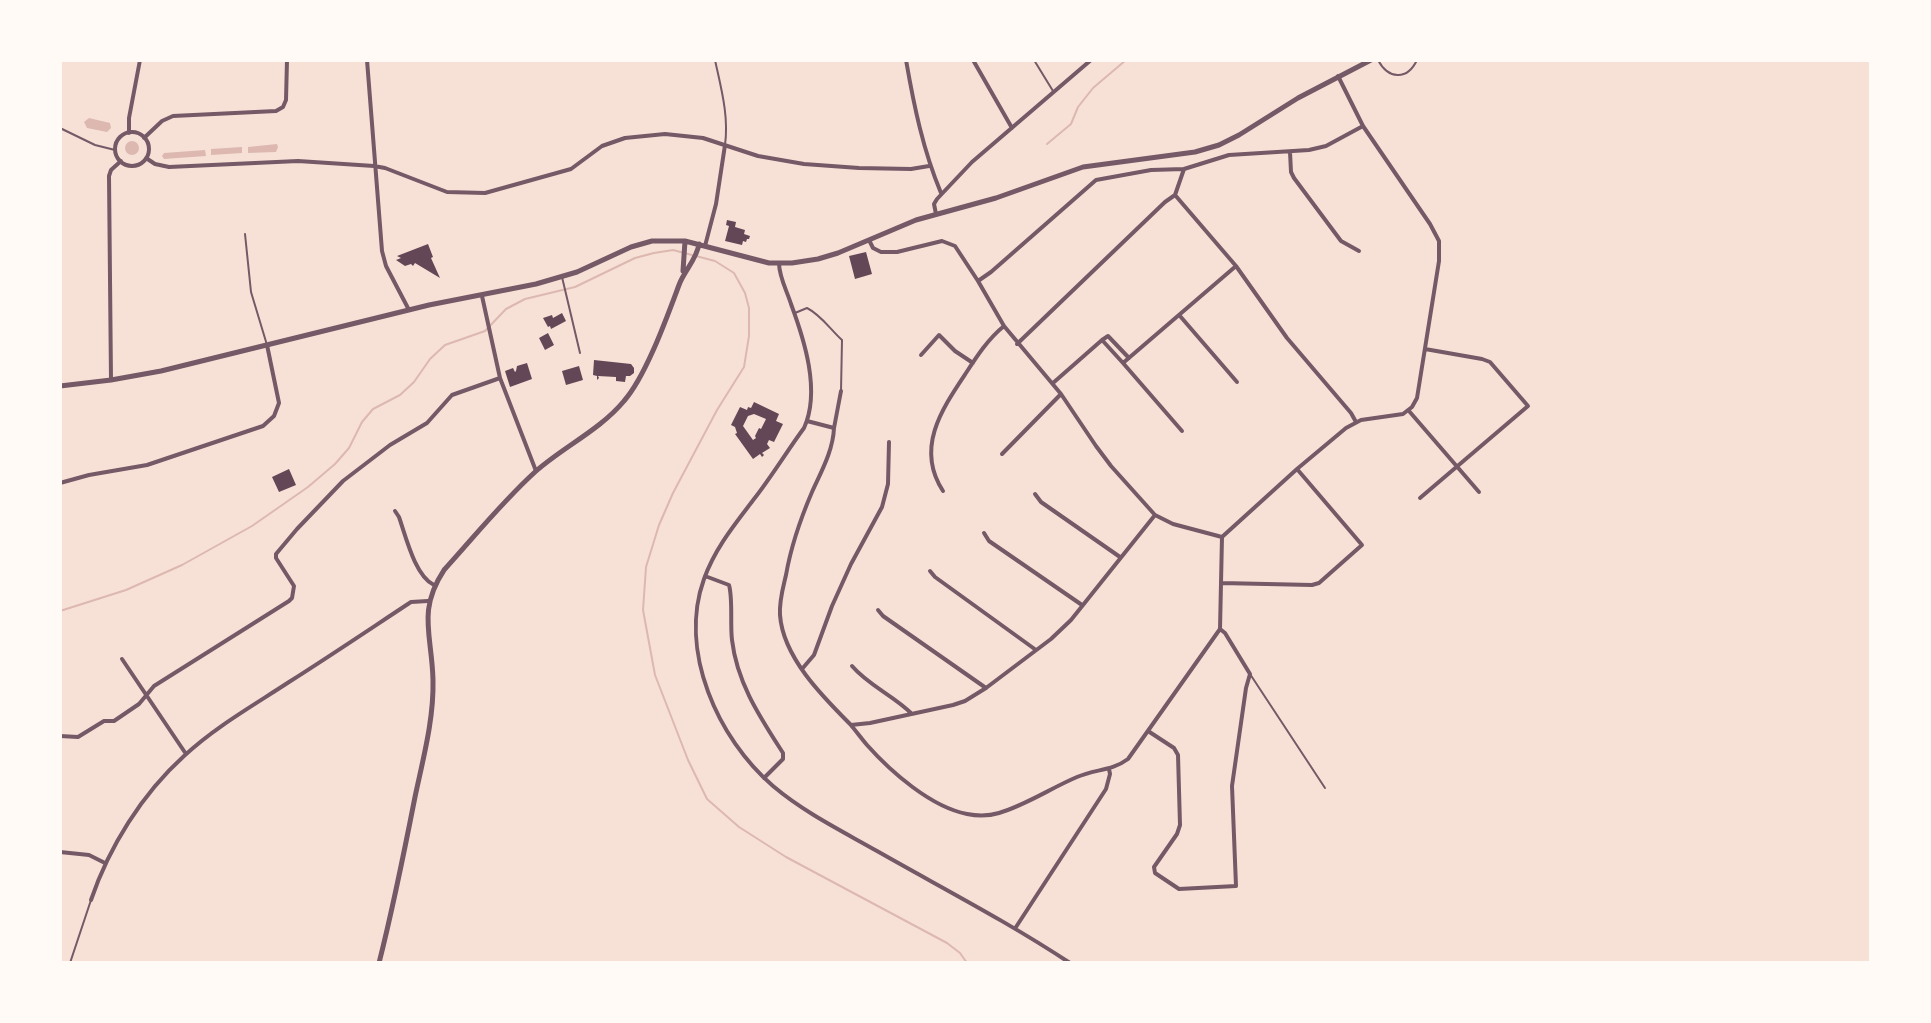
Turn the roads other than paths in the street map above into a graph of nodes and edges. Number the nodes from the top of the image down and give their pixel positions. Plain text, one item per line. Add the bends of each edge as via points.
1 (140, 60) edge
2 (287, 60) edge
3 (367, 60) edge
4 (715, 60) edge
5 (906, 60) edge
6 (973, 60) edge
7 (1034, 60) edge
8 (1091, 60) edge
9 (1371, 60) edge
10 (1378, 60) edge
11 (1417, 60) edge
12 (1338, 76) junction
13 (1054, 92) junction
14 (1363, 126) junction
15 (1012, 128) junction
16 (60, 129) edge
17 (129, 133) junction
18 (144, 138) junction
19 (725, 146) junction
20 (115, 150) junction
21 (1290, 152) junction
22 (146, 158) junction
23 (121, 161) junction
24 (375, 166) junction
25 (930, 166) junction
26 (1184, 169) junction
27 (941, 194) junction
28 (1175, 195) junction
29 (936, 214) junction
30 (244, 234) dead end
31 (869, 240) junction
32 (685, 241) junction
33 (702, 245) junction
34 (1359, 251) dead end
35 (779, 263) junction
36 (1236, 266) junction
37 (683, 273) junction
38 (562, 278) junction
39 (978, 281) junction
40 (482, 296) junction
41 (409, 310) junction
42 (795, 313) junction
43 (1179, 316) junction
44 (1004, 326) junction
45 (1102, 340) junction
46 (1017, 344) junction
47 (267, 345) junction
48 (1425, 349) junction
49 (580, 353) dead end
50 (921, 356) dead end
51 (1129, 358) junction
52 (973, 363) junction
53 (1123, 363) junction
54 (500, 378) junction
55 (111, 380) junction
56 (1237, 382) dead end
57 (1053, 383) junction
58 (60, 386) edge
59 (841, 391) joint
60 (1061, 394) junction
61 (1409, 411) junction
62 (807, 421) junction
63 (1356, 422) junction
64 (834, 428) junction
65 (1182, 431) dead end
66 (889, 442) dead end
67 (1002, 454) dead end
68 (1457, 466) junction
69 (1296, 469) junction
70 (536, 471) junction
71 (60, 483) edge
72 (943, 491) dead end
73 (1479, 492) dead end
74 (1035, 494) dead end
75 (1420, 498) dead end
76 (395, 511) dead end
77 (1155, 515) junction
78 (984, 533) dead end
79 (1222, 537) junction
80 (1120, 557) junction
81 (930, 571) dead end
82 (705, 576) junction
83 (1221, 583) junction
84 (434, 585) junction
85 (428, 601) junction
86 (1082, 605) junction
87 (878, 610) dead end
88 (1220, 629) junction
89 (1036, 650) junction
90 (122, 659) dead end
91 (852, 666) dead end
92 (802, 669) junction
93 (1250, 674) junction
94 (986, 688) junction
95 (146, 696) junction
96 (912, 714) junction
97 (850, 725) junction
98 (1148, 731) junction
99 (60, 736) edge
100 (186, 754) junction
101 (1109, 769) junction
102 (764, 778) junction
103 (1325, 788) dead end
104 (60, 852) edge
105 (105, 863) junction
106 (91, 900) joint
107 (1016, 927) junction
108 (380, 960) edge
109 (70, 963) edge
110 (1070, 963) edge

1 - 17 street
2 - 18 street via 286,100 276,111 173,116
3 - 24 street
4 - 19 lane via 725,109
5 - 25 street
6 - 15 street
7 - 13 lane
8 - 13 street
9 - 12 street
10 - 11 lane via 1387,72 1396,75 1410,70
12 - 14 street
12 - 29 street via 1239,135 1207,149 1083,167 996,198
13 - 15 street
14 - 21 street via 1326,146
14 - 48 street via 1439,242
15 - 27 street
16 - 20 lane via 96,146
17 - 18 street
17 - 20 street via 118,140
18 - 22 street via 148,146
19 - 24 street via 684,135 625,138 602,146 571,169 485,193 447,192
19 - 25 street via 758,156 822,166
19 - 33 street via 716,204
20 - 23 street
21 - 26 street via 1229,155
21 - 34 street via 1294,178 1341,241
22 - 23 street via 135,165
22 - 24 street via 169,167 257,161
23 - 55 street via 109,176
24 - 41 street via 383,259
25 - 27 street
26 - 28 street
26 - 39 street via 1151,170 1096,180
27 - 29 street via 934,204
28 - 36 street
28 - 46 street
29 - 31 street
30 - 47 lane via 251,292
31 - 35 street via 818,259
31 - 39 street via 873,248 886,253 946,241 960,251
32 - 33 street
32 - 37 street
32 - 38 street via 643,243
33 - 35 street via 751,260
33 - 37 street
35 - 42 street
36 - 43 street
36 - 63 street via 1287,338
37 - 70 street via 647,361 625,401
38 - 40 street
38 - 49 lane
39 - 44 street
40 - 41 street
40 - 54 street
41 - 47 street
42 - 59 lane via 807,308 817,312 842,340
42 - 62 street via 810,376
43 - 51 street
43 - 56 street
44 - 46 street
44 - 52 street
45 - 51 street via 1108,336
45 - 53 street
45 - 57 street
46 - 57 street
47 - 55 street
47 - 71 street via 279,403 263,426 147,465
48 - 61 street via 1416,398
48 - 68 street via 1490,362 1528,406
50 - 52 street via 939,335
51 - 53 street
52 - 72 street via 934,430 932,464
53 - 65 street
54 - 70 street
54 - 95 street via 452,394 427,423 343,481 278,551 276,558 294,586 292,598 170,675
55 - 58 street
57 - 60 street
59 - 64 street
60 - 67 street
60 - 77 street via 1096,446
61 - 63 street
61 - 68 street
62 - 64 street
62 - 82 street via 727,534
63 - 69 street
64 - 92 street via 825,463 796,529 780,596 782,630
66 - 92 street via 888,484 882,507 851,564 814,656
68 - 73 street
68 - 75 street
69 - 79 street
69 - 83 street via 1362,545 1312,585
70 - 84 street
74 - 80 street
76 - 84 street via 420,572
77 - 79 street
77 - 80 street
78 - 86 street
79 - 83 street
80 - 86 street
81 - 89 street
82 - 102 street via 697,614 703,677 723,726
82 - 102 street via 729,585 738,671 756,712 783,753 783,759
83 - 88 street
84 - 85 street
85 - 100 street via 411,602 228,722
85 - 108 street via 433,700
86 - 89 street via 1071,620
87 - 94 street
88 - 93 street
88 - 98 street
89 - 94 street
90 - 95 street
91 - 96 street via 862,678
92 - 97 street
93 - 98 street via 1232,786 1236,886 1179,889 1155,873 1154,867 1179,825 1178,755
93 - 103 lane
94 - 96 street via 965,701
95 - 99 street via 114,721 104,721 80,737
95 - 100 street
96 - 97 street
97 - 101 street via 881,760 924,795 966,814 1000,813 1092,771
98 - 101 street via 1128,759
100 - 105 street via 143,802
101 - 107 street via 1106,789
102 - 107 street via 843,832
104 - 105 street via 88,855
105 - 106 street
106 - 109 lane
107 - 110 street

